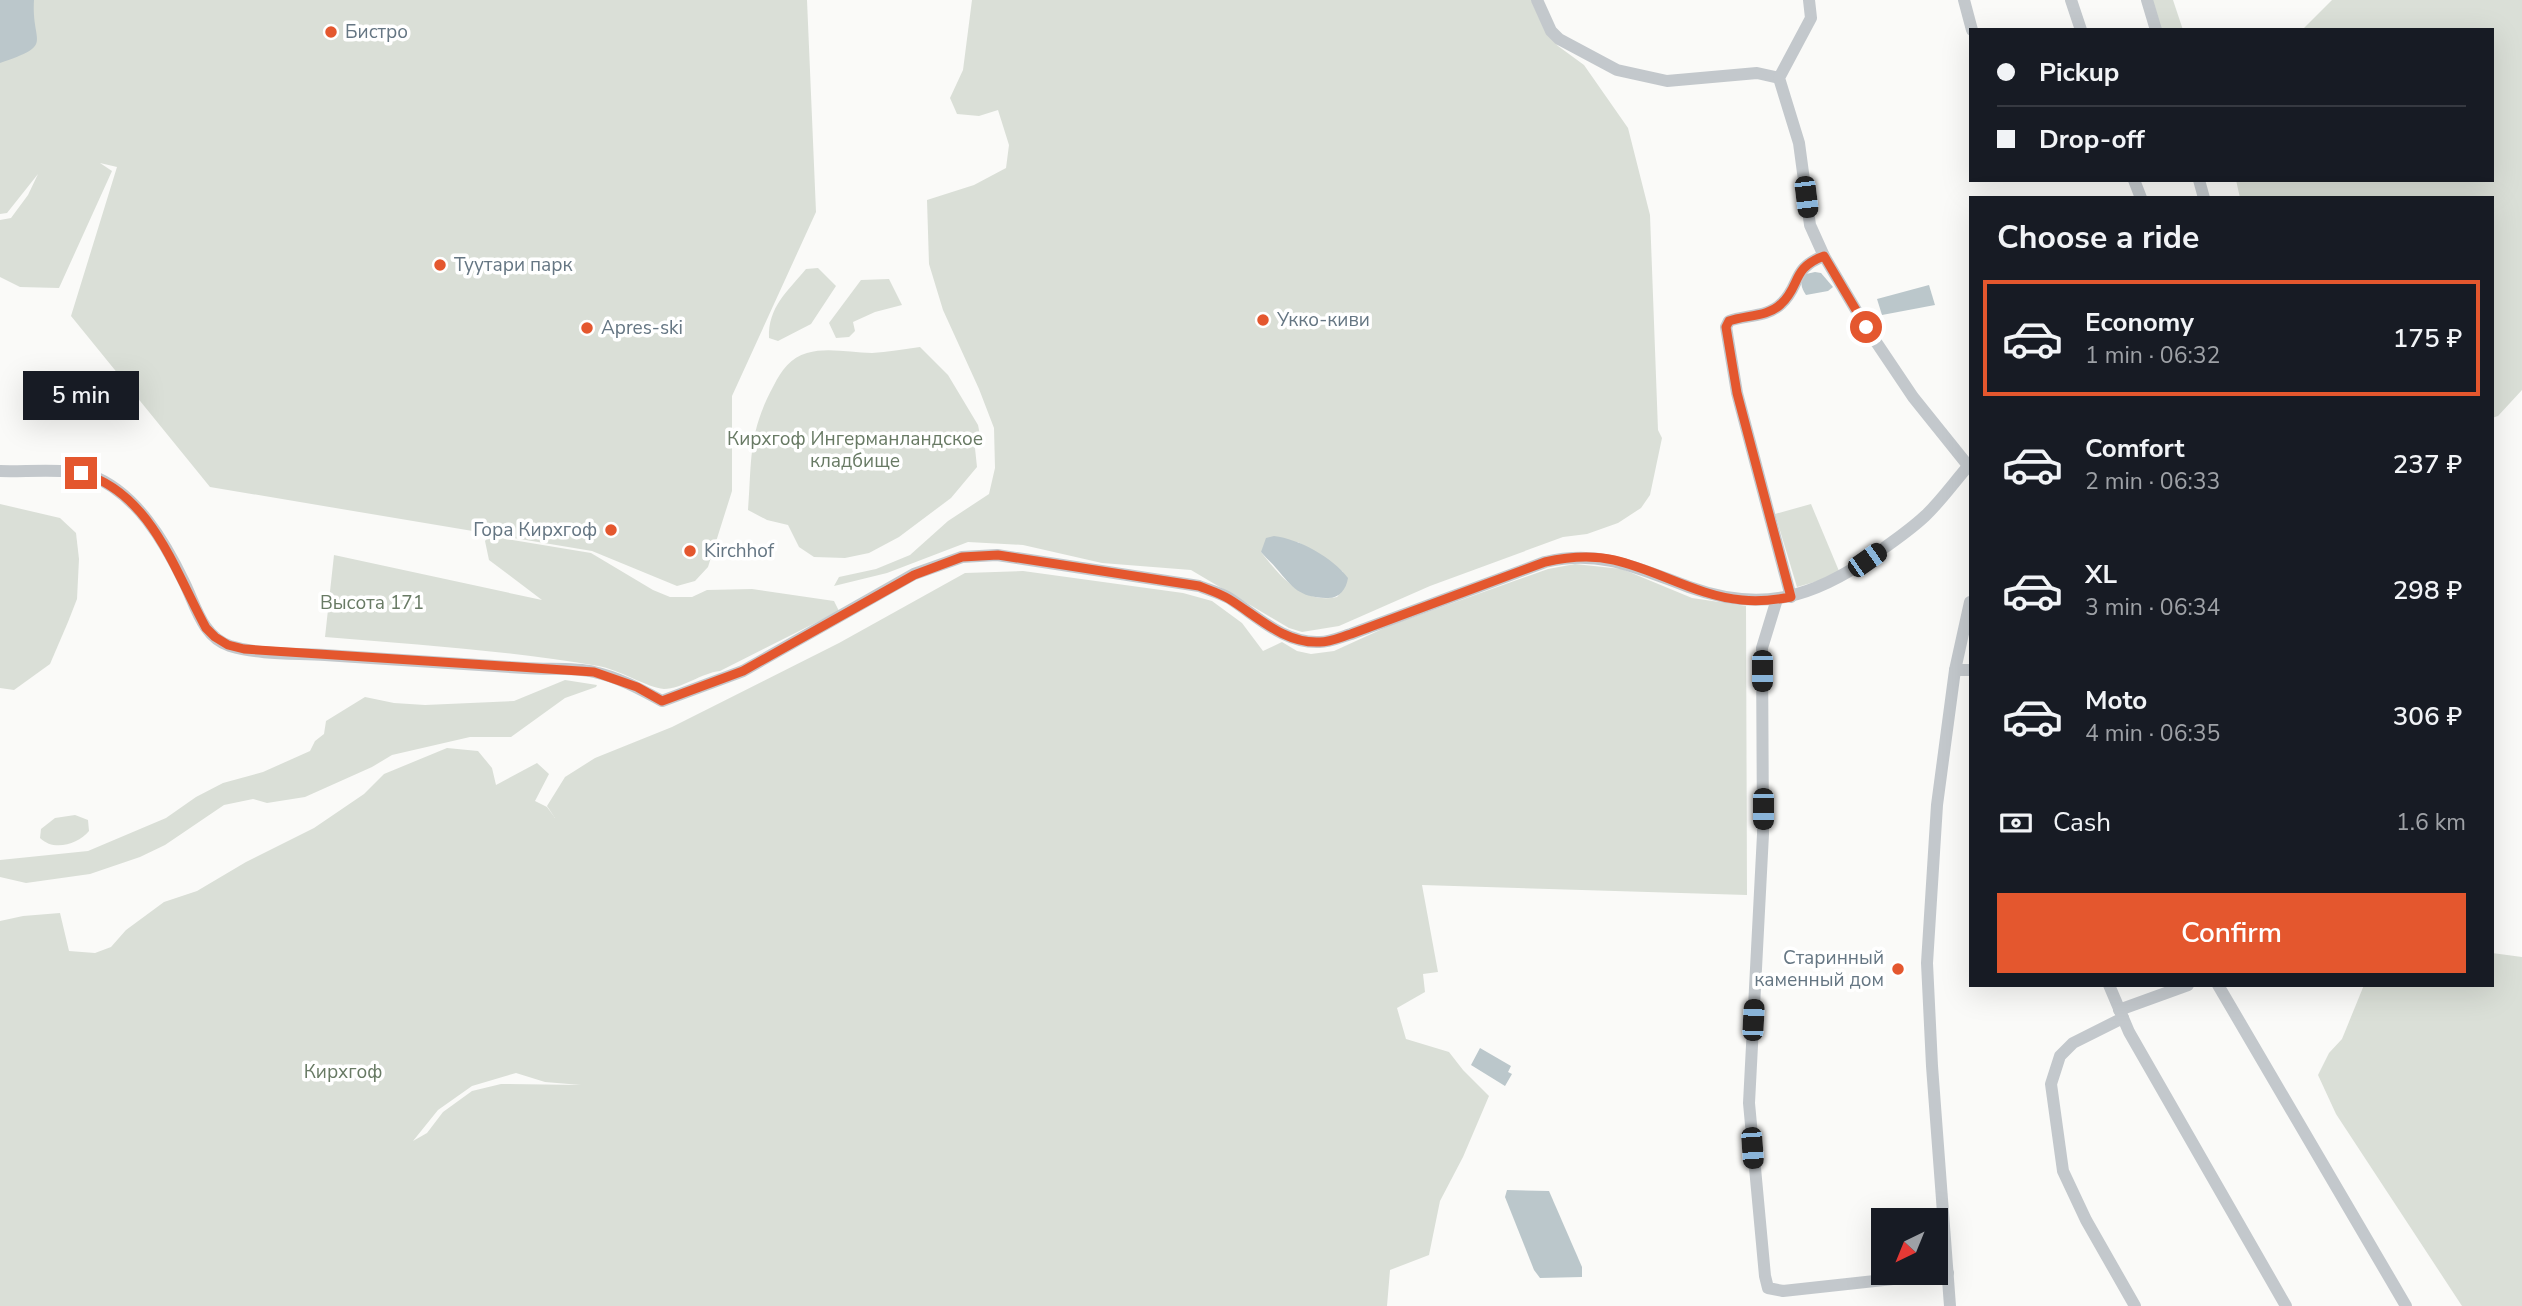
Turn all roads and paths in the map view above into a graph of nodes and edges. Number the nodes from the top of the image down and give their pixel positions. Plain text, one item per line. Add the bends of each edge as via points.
1 (1537, 0) edge
2 (1809, 0) edge
3 (1964, 0) edge
4 (2071, 0) edge
5 (2147, 0) edge
6 (1971, 28) edge
7 (2080, 28) edge
8 (2155, 28) edge
9 (1779, 78) junction
10 (1824, 256) junction
11 (1969, 465) edge
12 (1969, 467) edge
13 (0, 471) edge
14 (1791, 597) junction
15 (1777, 599) junction
16 (1969, 607) edge
17 (1955, 670) junction
18 (1969, 670) edge
19 (2110, 987) edge
20 (2183, 987) edge
21 (2219, 987) edge
22 (2121, 1014) junction
23 (1944, 1208) edge
24 (1948, 1273) edge
25 (1871, 1281) edge
26 (1950, 1306) edge
27 (2135, 1306) edge
28 (2286, 1306) edge
29 (2406, 1306) edge

1 - 9 street via 1559,39 1617,70 1667,81 1758,72
2 - 9 street via 1811,18
3 - 6 street
4 - 7 street
5 - 8 street
9 - 10 street via 1799,143 1810,225
10 - 11 street via 1913,397
10 - 14 street via 1801,270 1781,305 1729,321 1726,327 1737,393
12 - 14 street via 1924,517 1888,546 1846,575
13 - 15 street via 81,473 117,491 152,527 206,628 228,645 286,653 578,670 616,679 662,701 743,671 914,575 979,555 1199,586 1226,597 1277,631 1310,642 1351,634 1559,558 1613,560 1717,596
14 - 15 street
15 - 25 street via 1762,648 1763,834 1749,1103 1765,1276 1768,1288 1783,1291
16 - 17 street
17 - 18 street
17 - 23 street via 1937,805 1927,963
19 - 22 street
20 - 22 street
21 - 29 street
22 - 27 street via 2060,1056 2051,1084 2063,1171
22 - 28 street
24 - 26 street

